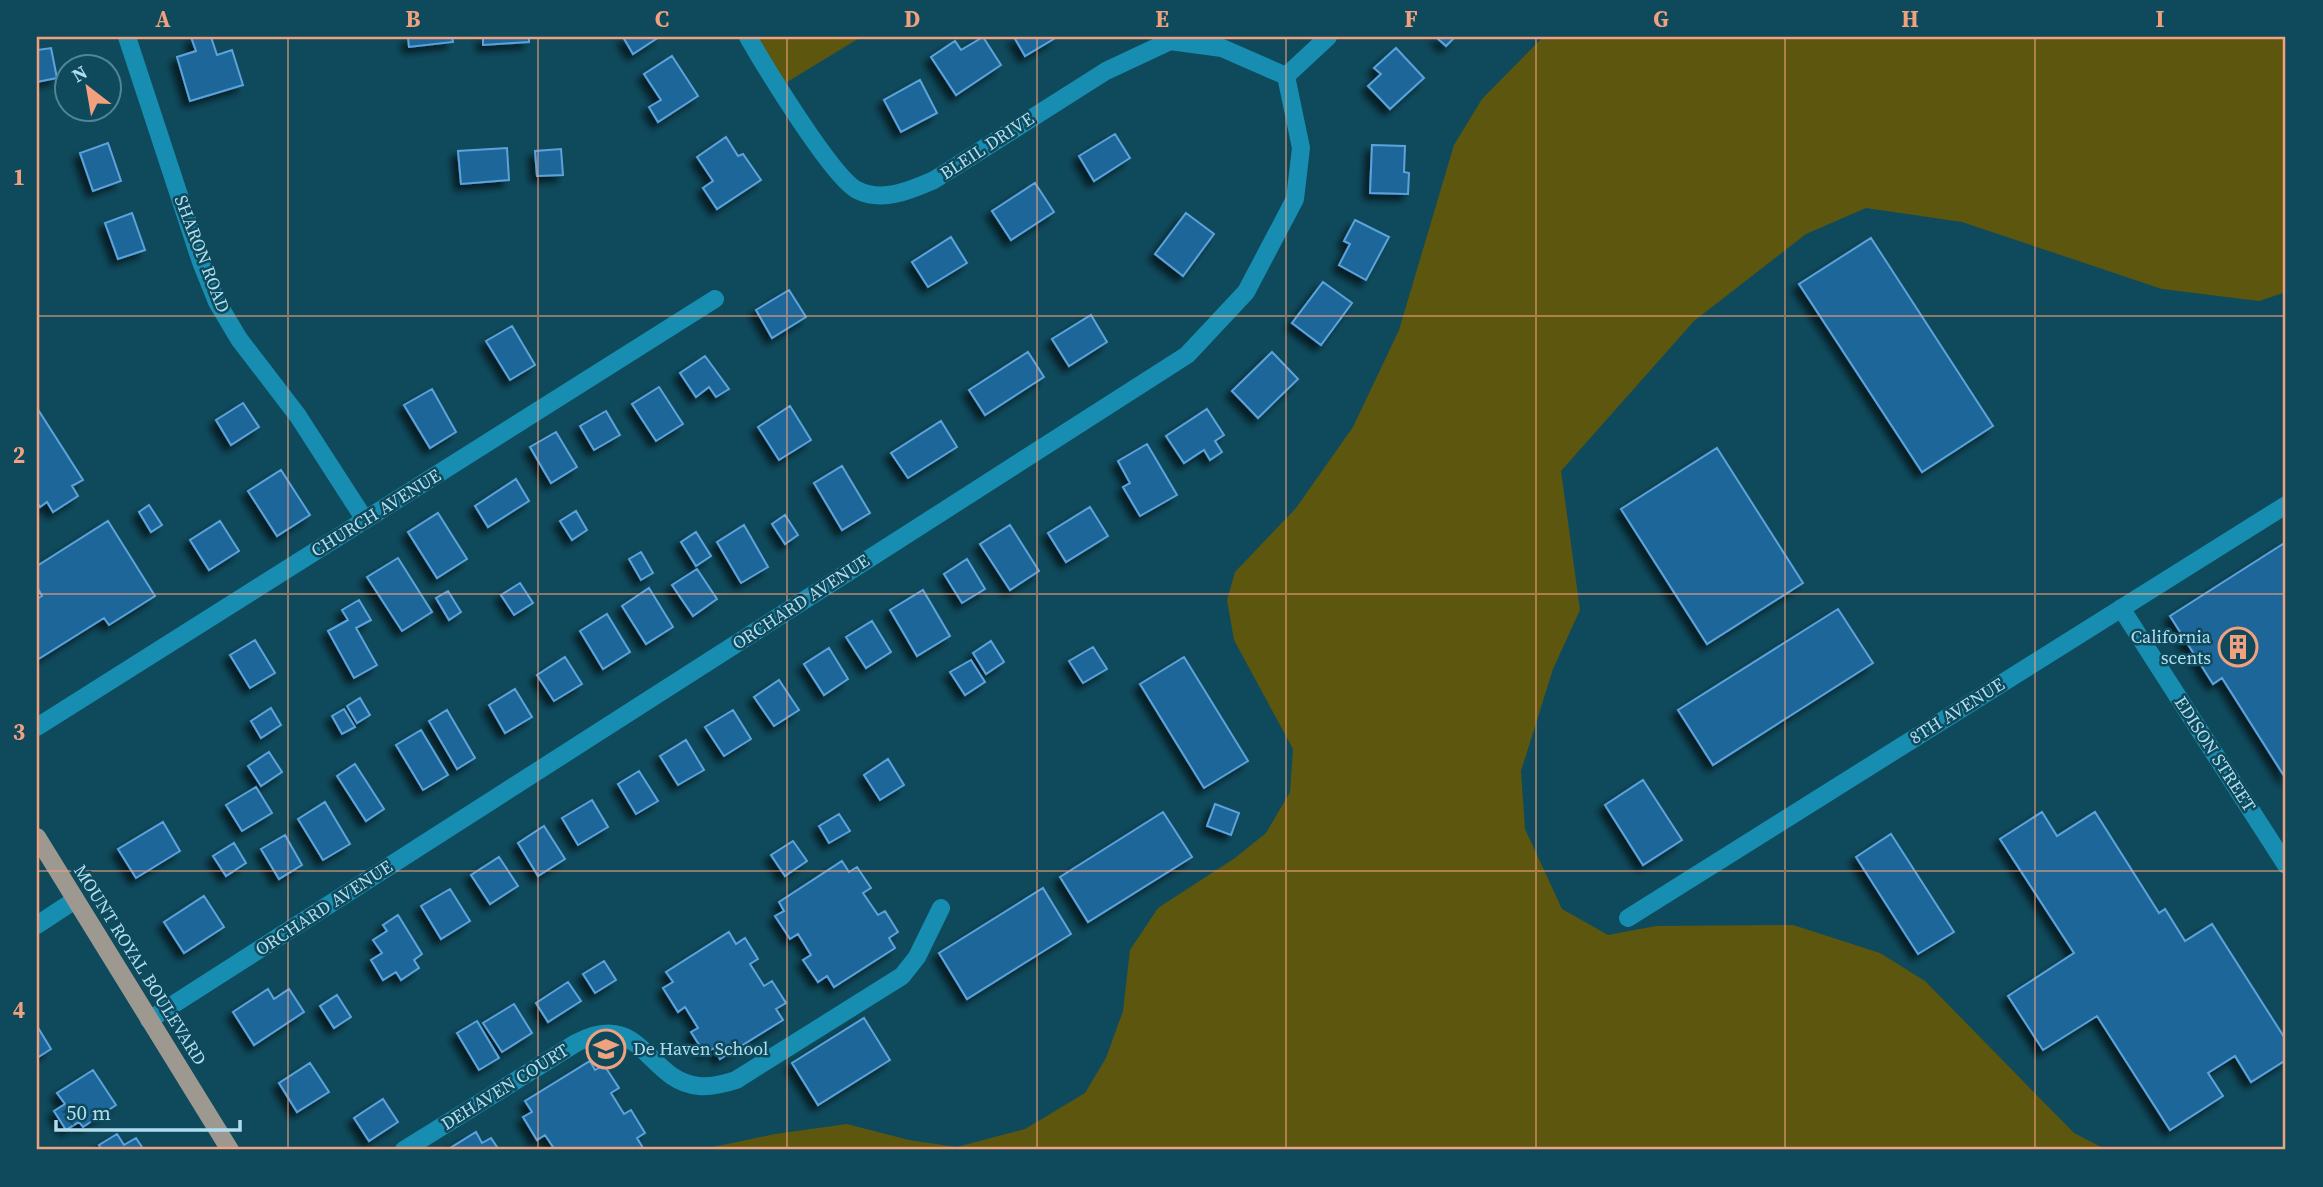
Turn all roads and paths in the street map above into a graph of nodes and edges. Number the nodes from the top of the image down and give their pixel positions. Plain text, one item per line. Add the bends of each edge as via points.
1 (127, 37) edge
2 (748, 37) edge
3 (1328, 37) edge
4 (1286, 76) junction
5 (715, 299) dead end
6 (2286, 505) edge
7 (365, 520) junction
8 (2121, 608) junction
9 (37, 727) edge
10 (37, 837) edge
11 (2286, 865) edge
12 (75, 900) junction
13 (942, 908) dead end
14 (1628, 918) dead end
15 (37, 925) edge
16 (149, 1020) junction
17 (230, 1150) edge
18 (404, 1150) edge

1 - 7 street, SHARON ROAD via 217,302
2 - 4 street, BLEIL DRIVE via 836,170 856,190 881,196 934,180 1106,71 1170,41 1222,48
3 - 4 street
4 - 16 street, ORCHARD AVENUE via 1301,148 1295,198 1246,292 1187,355
5 - 7 street, CHURCH AVENUE
6 - 8 street, 8TH AVENUE
7 - 9 street, CHURCH AVENUE
8 - 11 street, EDISON STREET
8 - 14 street, 8TH AVENUE
10 - 12 main road, MOUNT ROYAL BOULEVARD
12 - 15 street
12 - 16 main road, MOUNT ROYAL BOULEVARD
13 - 18 street, DEHAVEN COURT via 902,976 736,1080 697,1086 671,1074 629,1039 603,1033 576,1043
16 - 17 main road, MOUNT ROYAL BOULEVARD

